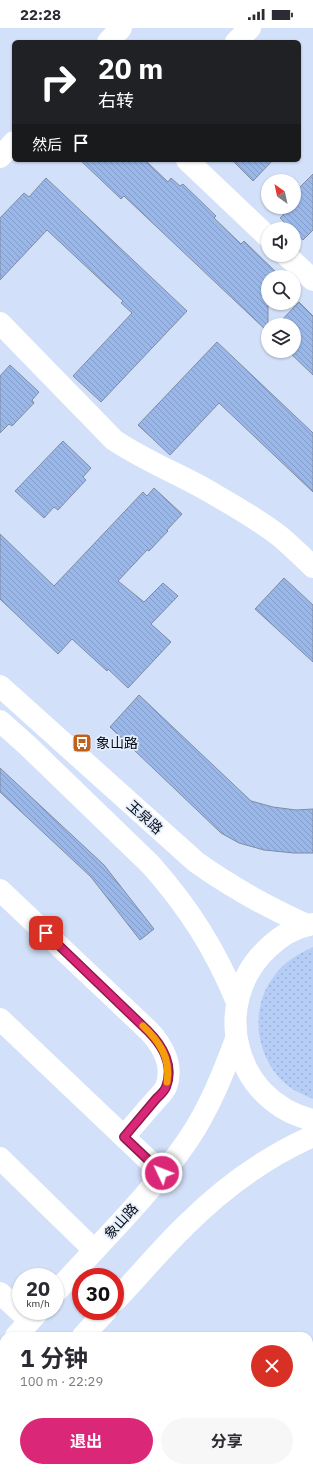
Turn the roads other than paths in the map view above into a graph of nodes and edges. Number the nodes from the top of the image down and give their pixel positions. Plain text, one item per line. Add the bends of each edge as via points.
1 (121, 28) edge
2 (250, 28) edge
3 (110, 40) edge
4 (238, 40) edge
5 (12, 144) edge
6 (0, 157) edge
7 (189, 162) edge
8 (261, 230) edge
9 (294, 262) edge
10 (313, 280) edge
11 (0, 323) edge
12 (313, 567) edge
13 (0, 686) edge
14 (0, 721) edge
15 (0, 890) edge
16 (310, 924) edge
17 (237, 1002) junction
18 (0, 1019) edge
19 (236, 1039) junction
20 (313, 1120) edge
21 (313, 1136) edge
22 (124, 1137) junction
23 (0, 1158) edge
24 (162, 1173) junction
25 (94, 1250) junction
26 (64, 1283) edge
27 (124, 1291) edge
28 (0, 1293) edge
29 (98, 1320) edge
30 (28, 1323) edge
31 (87, 1332) edge

1 - 3 main road
2 - 4 main road
5 - 6 main road
7 - 8 main road
9 - 10 main road
11 - 12 main road via 114,440 243,512 281,537
13 - 16 main road, 玉泉路 via 196,862 277,912
14 - 17 main road via 140,854 168,884 212,949
15 - 22 main road via 158,1040 164,1051 168,1063 166,1088
16 - 17 main road via 290,932 260,955 241,986
17 - 19 main road
18 - 22 main road
19 - 20 main road via 247,1071 270,1099 286,1110
19 - 24 main road, 象山路 via 204,1114
21 - 27 main road via 270,1159 211,1202
22 - 24 main road
23 - 25 main road
24 - 25 main road, 象山路
25 - 26 main road, 象山路
28 - 30 main road
29 - 31 main road

